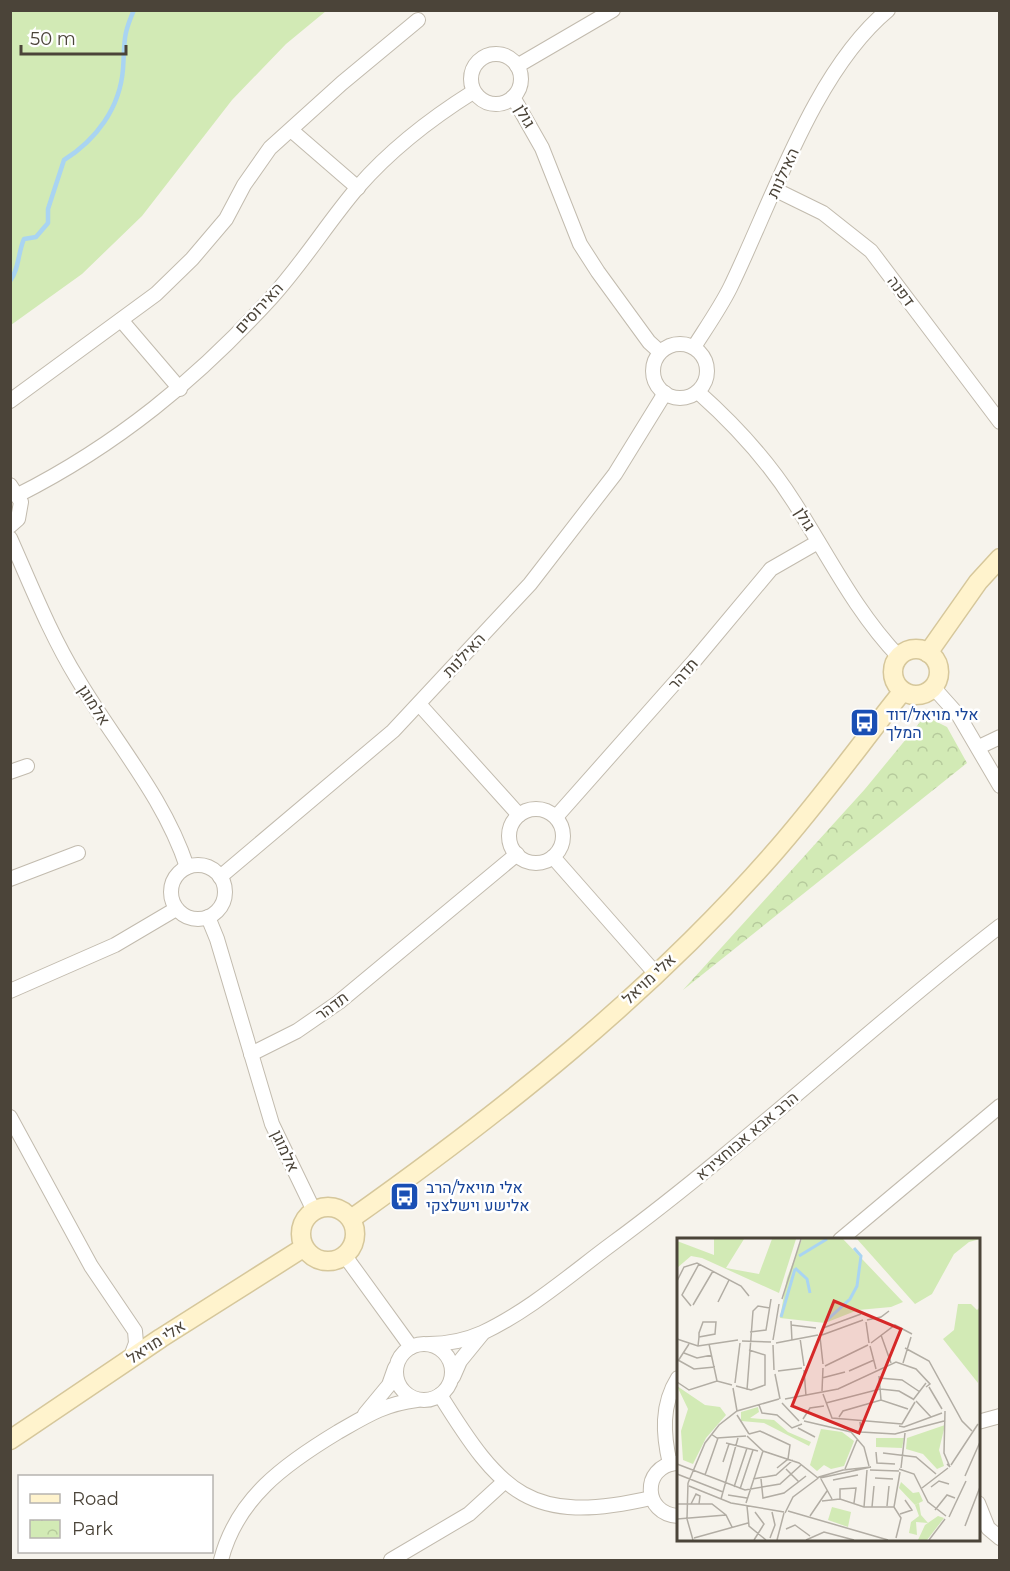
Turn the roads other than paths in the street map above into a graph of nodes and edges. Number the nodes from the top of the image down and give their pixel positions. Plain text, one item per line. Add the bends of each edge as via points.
1 (613, 10) edge
2 (888, 10) edge
3 (418, 20) dead end
4 (517, 66) junction
5 (473, 92) junction
6 (513, 97) junction
7 (291, 130) junction
8 (358, 188) junction
9 (776, 190) junction
10 (120, 320) junction
11 (694, 347) junction
12 (660, 352) junction
13 (180, 389) junction
14 (698, 392) junction
15 (665, 393) junction
16 (10, 401) edge
17 (999, 422) edge
18 (14, 490) edge
19 (10, 526) edge
20 (10, 538) edge
21 (818, 542) junction
22 (999, 558) edge
23 (928, 653) junction
24 (899, 657) junction
25 (933, 687) junction
26 (902, 692) junction
27 (418, 704) junction
28 (999, 736) edge
29 (979, 747) junction
30 (27, 766) dead end
31 (10, 772) edge
32 (999, 786) edge
33 (519, 815) junction
34 (556, 817) junction
35 (78, 853) dead end
36 (517, 854) junction
37 (553, 858) junction
38 (187, 867) junction
39 (220, 877) junction
40 (10, 879) edge
41 (176, 909) junction
42 (208, 918) junction
43 (999, 926) edge
44 (656, 974) junction
45 (10, 991) edge
46 (250, 1054) junction
47 (999, 1106) edge
48 (10, 1117) edge
49 (314, 1211) junction
50 (351, 1219) junction
51 (841, 1238) edge
52 (303, 1248) junction
53 (345, 1256) junction
54 (135, 1331) junction
55 (483, 1332) junction
56 (161, 1338) junction
57 (429, 1344) junction
58 (411, 1347) junction
59 (130, 1359) junction
60 (396, 1366) junction
61 (677, 1380) edge
62 (451, 1381) junction
63 (440, 1395) junction
64 (417, 1400) junction
65 (999, 1416) edge
66 (359, 1420) junction
67 (980, 1421) edge
68 (10, 1440) edge
69 (674, 1464) edge
70 (504, 1482) junction
71 (651, 1498) junction
72 (980, 1508) edge
73 (677, 1516) edge
74 (999, 1538) edge
75 (221, 1560) edge
76 (391, 1560) edge

1 - 4 street
2 - 9 street, האילנות via 835,70
3 - 7 street
4 - 5 street via 514,60 498,53 481,58 471,73
4 - 6 street via 522,78
5 - 6 street via 490,104
5 - 8 street, האירוסים via 424,123
6 - 12 street, גולן via 542,148 580,244
7 - 8 street
7 - 10 street via 270,148 243,185 226,219 192,259 156,294
8 - 13 street, האירוסים via 272,297
9 - 11 street, האילנות via 729,291
9 - 17 street, דפנה via 823,213 871,250
10 - 13 street
10 - 16 street
11 - 12 street via 676,344
11 - 14 street via 705,358 708,372
12 - 15 street via 653,374
13 - 18 street, האירוסים via 120,435 49,479
14 - 15 street via 678,398
14 - 21 street, גולן via 756,450
15 - 27 street, האילנות via 615,474 530,584
18 - 19 street via 21,510
20 - 38 street, אלמוגן via 76,678 160,805
21 - 24 street, גולן via 874,632
21 - 34 street, תדהר via 771,569
22 - 23 street
23 - 24 street via 911,650
23 - 25 street via 938,667
24 - 26 street via 893,677
25 - 26 street via 920,694
25 - 29 street
26 - 44 street, אלי מויאל via 773,854
27 - 33 street
27 - 39 street, האילנות via 393,732
28 - 29 street
29 - 32 street
30 - 31 street
33 - 34 street via 540,809
33 - 36 street via 509,837
34 - 37 street via 562,826 563,840
35 - 40 street
36 - 37 street via 532,863
36 - 46 street, תדהר via 339,1002 297,1031
37 - 44 street
38 - 39 street via 209,868
38 - 41 street via 171,885
39 - 42 street via 225,890 223,903
41 - 42 street via 187,918
41 - 45 street via 115,945
42 - 46 street, אלמוגן
43 - 55 street, הרב אבא אבוחצירא via 646,1219
44 - 50 street, אלי מויאל via 510,1103
46 - 49 street, אלמוגן via 272,1124
47 - 51 street
48 - 54 street via 91,1266
49 - 50 street via 329,1206
49 - 52 street via 303,1223
50 - 53 street via 354,1241
52 - 53 street via 323,1260
52 - 56 street, אלי מויאל
53 - 58 street
54 - 56 street
54 - 59 street via 136,1343
55 - 57 street, הרב אבא אבוחצירא via 447,1344
55 - 62 street, הרב אבא אבוחצירא via 460,1361
56 - 59 street, אלי מויאל
57 - 58 street
57 - 62 street via 447,1355
58 - 60 street via 399,1357
59 - 68 street, אלי מויאל
60 - 64 street via 395,1376 401,1389
60 - 66 street via 389,1385
61 - 69 street via 667,1403 664,1438
62 - 63 street
63 - 64 street
63 - 70 street via 480,1457
64 - 66 street via 391,1404
65 - 67 street
66 - 75 street via 279,1470 249,1503
69 - 71 street via 655,1474
70 - 71 street via 528,1497 578,1508 609,1508
70 - 76 street via 469,1514
71 - 73 street via 662,1512
72 - 74 street via 988,1528

